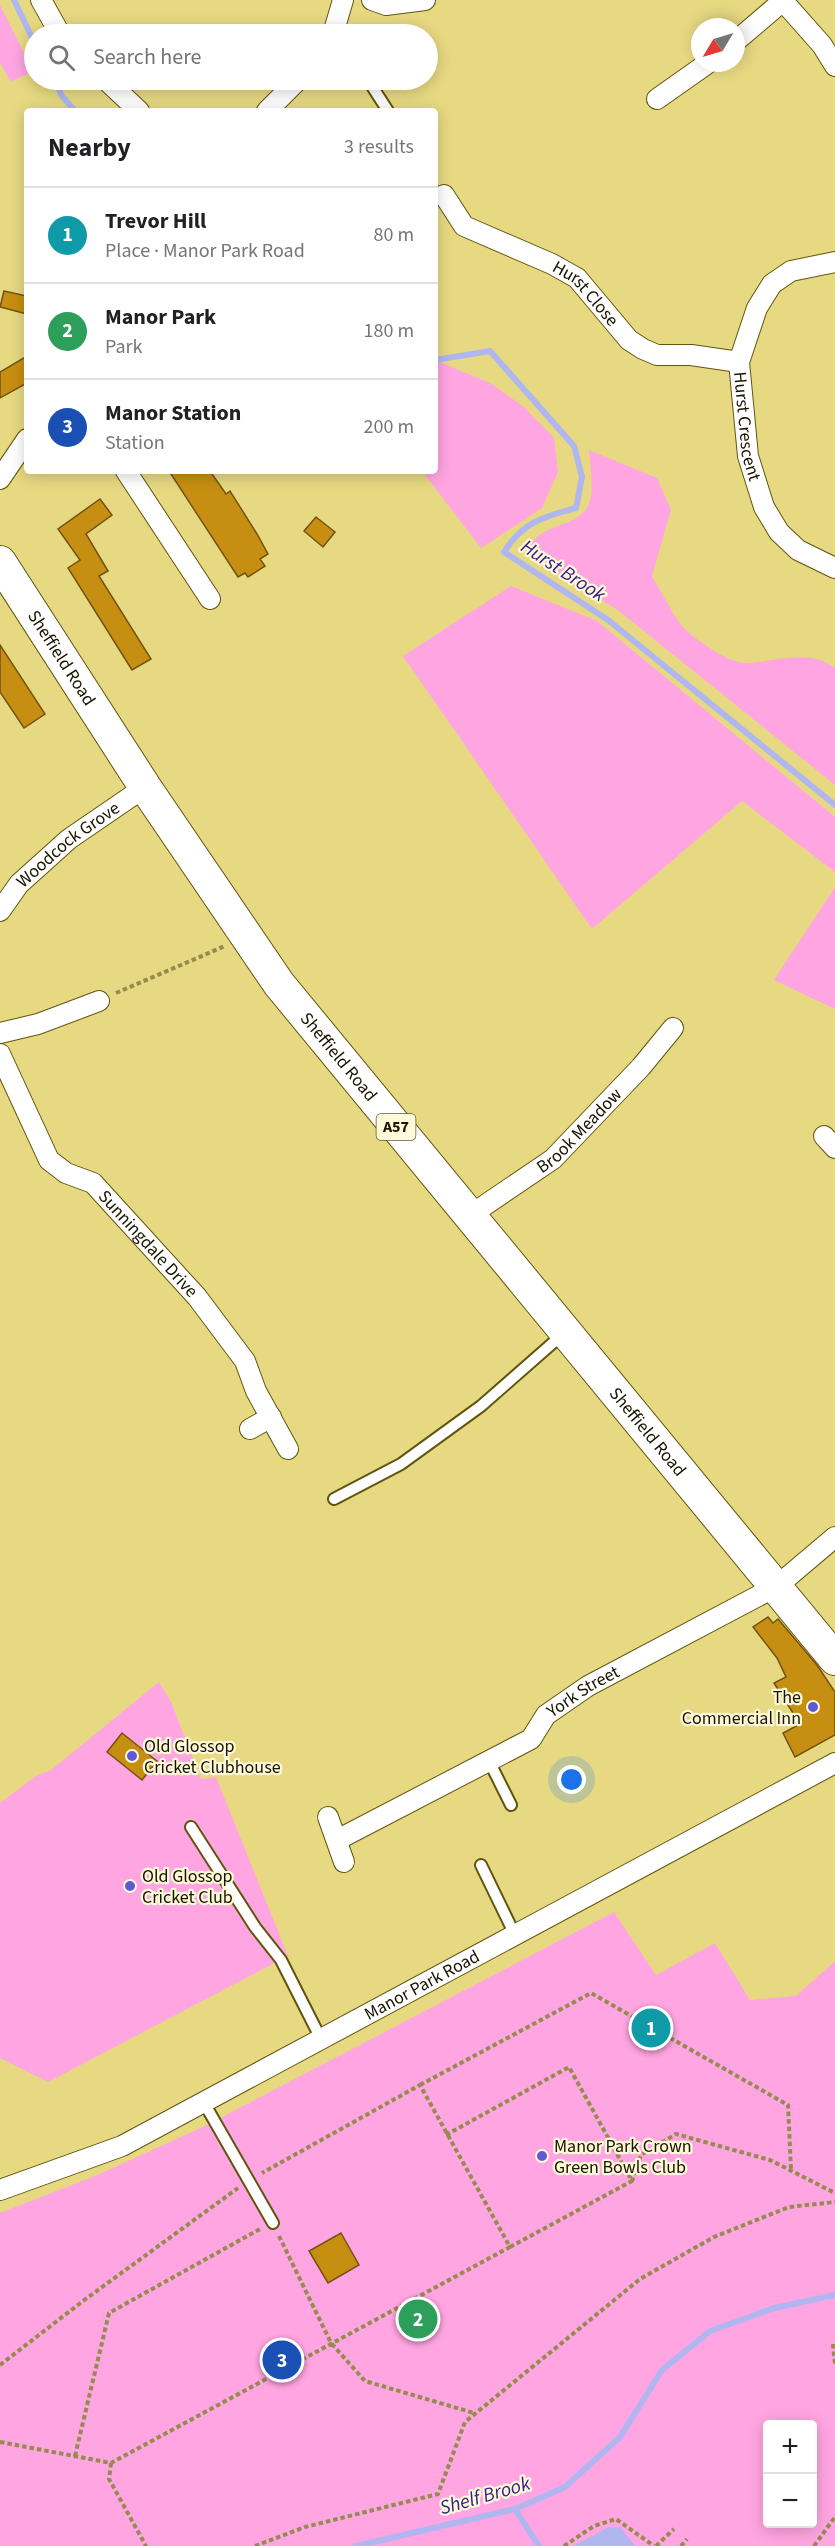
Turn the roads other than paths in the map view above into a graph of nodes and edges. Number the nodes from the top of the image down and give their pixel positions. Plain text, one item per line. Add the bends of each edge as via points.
1 (41, 0) edge
2 (342, 0) edge
3 (372, 0) edge
4 (425, 0) edge
5 (784, 0) edge
6 (54, 24) edge
7 (338, 24) edge
8 (745, 33) edge
9 (835, 66) edge
10 (695, 72) edge
11 (117, 90) edge
12 (288, 90) edge
13 (374, 90) edge
14 (657, 99) dead end
15 (136, 108) edge
16 (270, 108) edge
17 (386, 108) edge
18 (444, 195) dead end
19 (835, 262) edge
20 (740, 362) junction
21 (24, 443) edge
22 (128, 474) edge
23 (0, 478) edge
24 (0, 562) edge
25 (835, 568) edge
26 (210, 599) dead end
27 (145, 787) junction
28 (0, 911) edge
29 (99, 1001) road end
30 (673, 1028) dead end
31 (0, 1033) edge
32 (0, 1054) edge
33 (469, 1216) junction
34 (566, 1332) junction
35 (271, 1417) junction
36 (250, 1429) dead end
37 (288, 1449) dead end
38 (334, 1499) dead end
39 (835, 1537) edge
40 (777, 1586) junction
41 (835, 1659) edge
42 (489, 1761) junction
43 (835, 1764) edge
44 (511, 1805) dead end
45 (328, 1817) dead end
46 (190, 1827) dead end
47 (337, 1840) junction
48 (344, 1862) dead end
49 (481, 1865) dead end
50 (515, 1935) junction
51 (321, 2038) junction
52 (203, 2101) junction
53 (0, 2190) edge
54 (273, 2223) road end

1 - 6 street
2 - 7 street
3 - 4 street via 387,5
5 - 8 street
5 - 9 street
10 - 14 street
11 - 15 street
12 - 16 street
13 - 17 lane
18 - 20 street, Hurst Close via 464,226 577,278 629,340 642,349 657,355
19 - 20 street, Hurst Crescent via 791,271 772,284 758,308
20 - 25 street, Hurst Crescent via 748,456 764,507 778,532 798,550
21 - 23 street
22 - 26 street
24 - 27 main road, Sheffield Road / A57
27 - 28 street, Woodcock Grove via 69,839 20,884
27 - 33 main road, Sheffield Road / A57 via 279,984
29 - 31 street via 38,1024
30 - 33 street, Brook Meadow via 553,1159
32 - 35 street, Sunningdale Drive via 49,1160 66,1173 93,1183 144,1242 173,1268 245,1361
33 - 34 main road, Sheffield Road / A57
34 - 38 lane via 481,1406 401,1464
34 - 40 main road, Sheffield Road / A57
35 - 36 street
35 - 37 street, Sunningdale Drive
39 - 40 street, York Street
40 - 41 main road, Sheffield Road / A57
40 - 42 street, York Street via 588,1686 546,1715 531,1739
42 - 44 lane
42 - 47 street, York Street
43 - 50 street, Manor Park Road
45 - 47 street
46 - 51 lane via 281,1960
47 - 48 street
49 - 50 lane
50 - 51 street, Manor Park Road
51 - 52 street, Manor Park Road
52 - 53 street, Manor Park Road via 122,2146
52 - 54 lane

